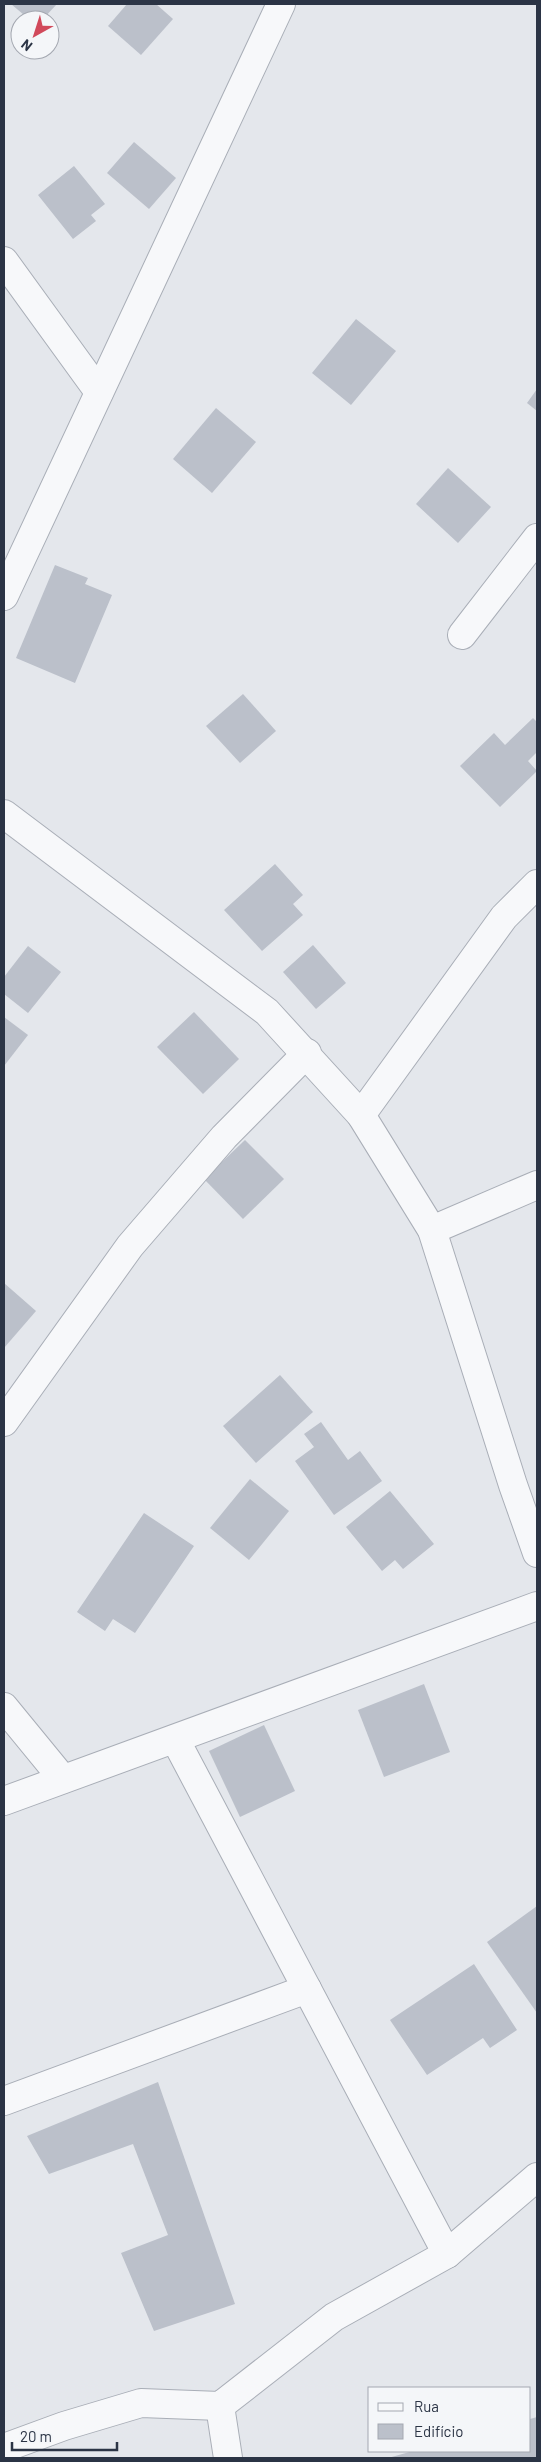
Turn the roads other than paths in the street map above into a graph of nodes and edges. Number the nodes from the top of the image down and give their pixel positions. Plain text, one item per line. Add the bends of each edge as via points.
1 (281, 4) edge
2 (4, 261) edge
3 (100, 392) junction
4 (537, 538) edge
5 (4, 596) edge
6 (462, 636) dead end
7 (4, 814) edge
8 (537, 884) edge
9 (307, 1053) junction
10 (361, 1115) junction
11 (537, 1185) edge
12 (432, 1230) junction
13 (4, 1422) edge
14 (537, 1553) edge
15 (537, 1606) edge
16 (4, 1707) edge
17 (175, 1739) junction
18 (63, 1779) junction
19 (4, 1801) edge
20 (307, 1989) junction
21 (4, 2101) edge
22 (537, 2177) edge
23 (447, 2254) junction
24 (220, 2406) junction
25 (4, 2448) edge
26 (228, 2458) edge

1 - 3 street
2 - 3 street
3 - 5 street
4 - 6 street
7 - 9 street via 267,1012
8 - 10 street via 504,917
9 - 10 street
9 - 13 street via 224,1137 130,1246
10 - 12 street
11 - 12 street
12 - 14 street
15 - 17 street
16 - 18 street
17 - 18 street
17 - 20 street
18 - 19 street
20 - 21 street
20 - 23 street
22 - 23 street
23 - 24 street via 334,2317
24 - 25 street via 141,2403
24 - 26 street

